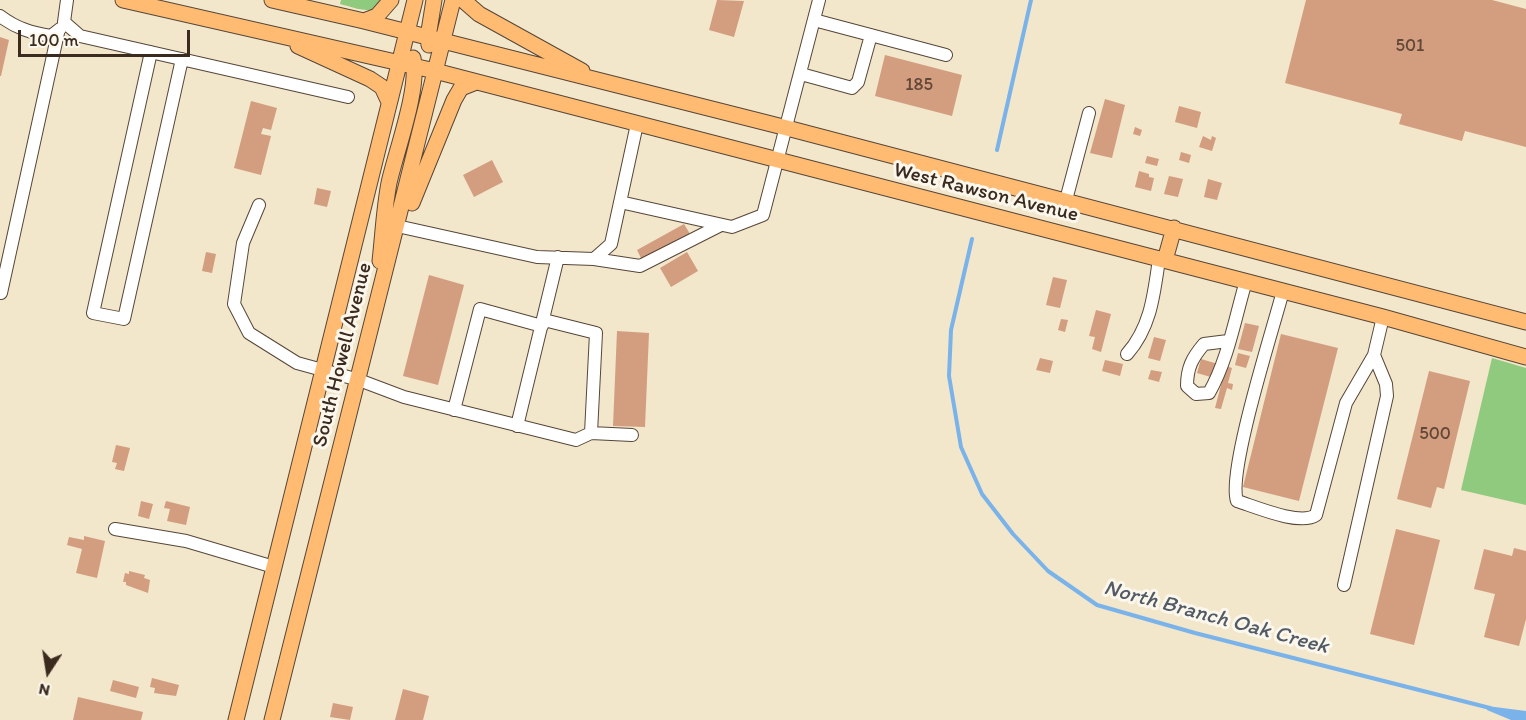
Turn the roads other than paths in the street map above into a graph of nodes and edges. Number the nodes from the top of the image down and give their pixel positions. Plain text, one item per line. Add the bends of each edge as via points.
1 (67, 0) edge
2 (123, 0) edge
3 (272, 0) edge
4 (391, 0) edge
5 (415, 0) edge
6 (434, 0) edge
7 (453, 0) edge
8 (463, 0) edge
9 (819, 0) edge
10 (0, 16) edge
11 (814, 20) junction
12 (364, 21) junction
13 (61, 28) junction
14 (407, 32) junction
15 (268, 33) junction
16 (871, 35) junction
17 (428, 37) junction
18 (443, 41) junction
19 (151, 52) junction
20 (946, 55) dead end
21 (182, 59) junction
22 (399, 62) junction
23 (415, 66) junction
24 (435, 71) junction
25 (801, 74) junction
26 (600, 81) junction
27 (476, 82) junction
28 (348, 97) dead end
29 (389, 102) junction
30 (1089, 113) dead end
31 (637, 124) junction
32 (787, 128) junction
33 (779, 161) junction
34 (1066, 200) junction
35 (620, 202) junction
36 (259, 205) dead end
37 (722, 225) junction
38 (401, 227) junction
39 (1174, 228) junction
40 (558, 257) junction
41 (594, 259) junction
42 (1162, 260) junction
43 (1246, 281) junction
44 (1283, 291) junction
45 (1, 293) edge
46 (1383, 317) junction
47 (1526, 322) edge
48 (543, 323) junction
49 (372, 325) junction
50 (1228, 341) junction
51 (1127, 354) dead end
52 (1374, 355) junction
53 (1526, 357) edge
54 (322, 370) junction
55 (358, 380) junction
56 (454, 410) junction
57 (517, 426) junction
58 (591, 433) junction
59 (632, 435) dead end
60 (115, 529) dead end
61 (274, 567) junction
62 (1344, 585) dead end
63 (236, 720) edge
64 (272, 720) edge

1 - 13 street
2 - 15 main road
3 - 12 main road, West Rawson Avenue
4 - 12 main road via 377,16
5 - 14 main road, South Howell Avenue
6 - 17 main road
7 - 18 main road
8 - 26 main road via 479,14
9 - 11 street
10 - 13 street via 18,29 51,36
11 - 16 street
11 - 25 street
12 - 14 main road, West Rawson Avenue
13 - 19 street
13 - 45 street
14 - 17 main road, West Rawson Avenue
14 - 22 main road, South Howell Avenue
14 - 23 main road
15 - 22 main road, West Rawson Avenue
15 - 29 main road via 370,79 382,87
16 - 20 street
16 - 25 street via 858,82 852,88
17 - 18 main road, West Rawson Avenue
17 - 24 main road
18 - 24 main road
18 - 26 main road, West Rawson Avenue
19 - 21 street
19 - 21 street via 93,312 124,319
21 - 28 street
22 - 23 main road, West Rawson Avenue
22 - 29 main road, South Howell Avenue
23 - 24 main road, West Rawson Avenue
23 - 49 main road via 389,186
24 - 27 main road, West Rawson Avenue
24 - 38 main road
25 - 32 street
26 - 32 main road, West Rawson Avenue
27 - 31 main road, West Rawson Avenue
27 - 38 main road via 461,88 454,100
29 - 54 main road, South Howell Avenue
30 - 34 street
31 - 33 main road, West Rawson Avenue
31 - 35 street
32 - 33 street
32 - 34 main road, West Rawson Avenue
33 - 37 street via 763,215 732,227
33 - 42 main road, West Rawson Avenue
34 - 39 main road, West Rawson Avenue
35 - 37 street
35 - 41 street via 611,244
36 - 54 street via 243,243 234,304 249,333 297,363
37 - 41 street via 640,266
38 - 40 street via 483,247
38 - 49 main road, South Howell Avenue via 401,247 382,287
39 - 42 main road
39 - 47 main road, West Rawson Avenue
40 - 41 street
40 - 48 street
42 - 43 main road, West Rawson Avenue
42 - 51 street via 1147,324
43 - 44 main road, West Rawson Avenue
43 - 50 street
44 - 46 main road, West Rawson Avenue
44 - 52 street via 1238,463 1234,483 1237,501 1296,519 1316,515 1346,403
46 - 52 street
46 - 53 main road, West Rawson Avenue
48 - 56 street via 480,309
48 - 57 street
48 - 58 street via 596,333
49 - 55 main road, South Howell Avenue
50 - 50 street via 1209,393 1196,394 1187,386 1193,356 1204,345
52 - 62 street via 1387,396
54 - 55 street
54 - 61 main road, South Howell Avenue
55 - 56 street
55 - 64 main road, South Howell Avenue
56 - 57 street
57 - 58 street via 576,440
58 - 59 street
60 - 61 street via 186,541
61 - 63 main road, South Howell Avenue

